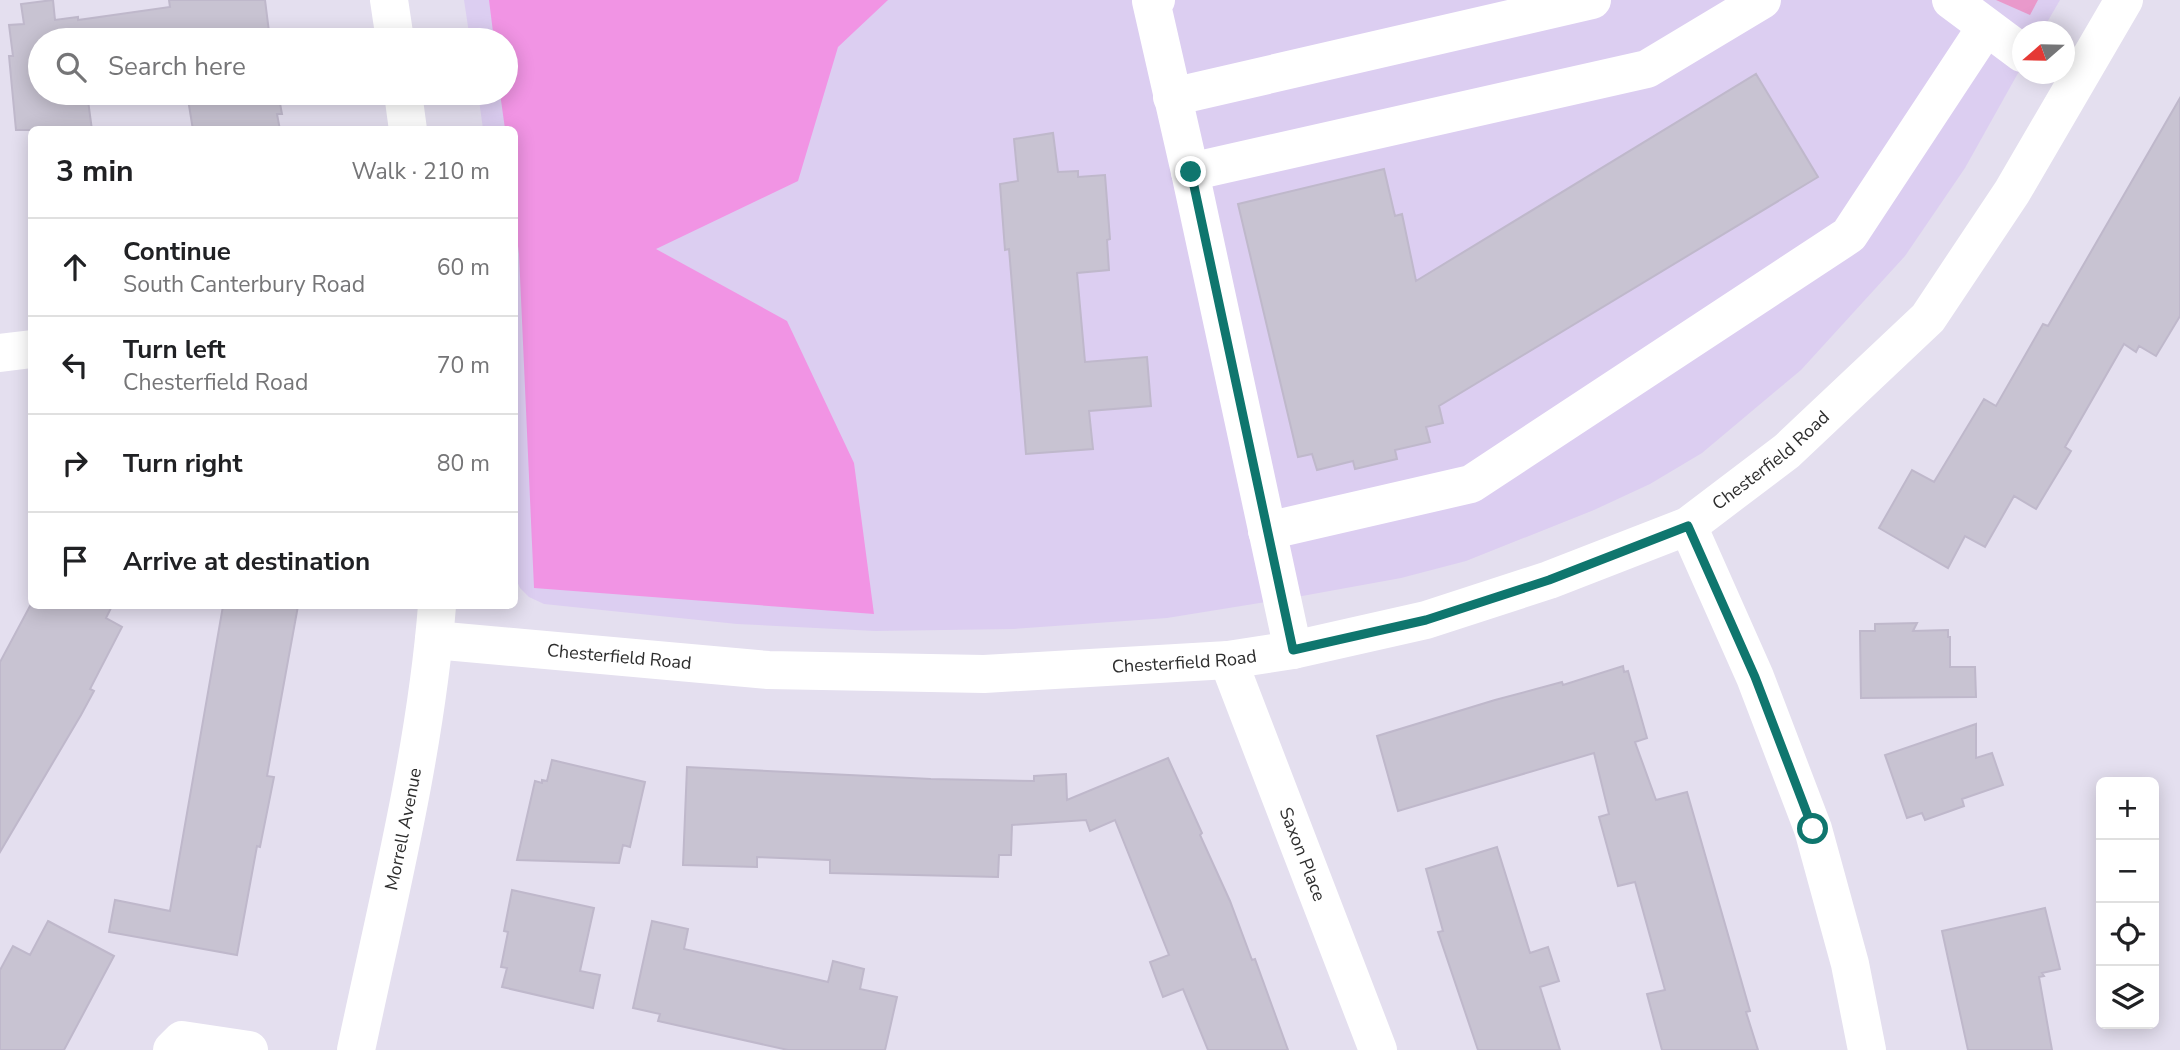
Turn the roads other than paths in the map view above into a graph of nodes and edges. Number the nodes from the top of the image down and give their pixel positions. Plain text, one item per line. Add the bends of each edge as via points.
1 (389, 0) edge
2 (1156, 0) edge
3 (1592, 0) edge
4 (1762, 0) edge
5 (1951, 0) edge
6 (2124, 0) edge
7 (1986, 27) junction
8 (393, 28) edge
9 (2012, 46) edge
10 (2075, 64) edge
11 (2061, 84) edge
12 (1172, 97) junction
13 (405, 105) edge
14 (407, 126) edge
15 (1191, 172) junction
16 (28, 350) edge
17 (0, 353) edge
18 (1688, 526) junction
19 (1267, 531) junction
20 (435, 623) edge
21 (1293, 650) junction
22 (1228, 660) junction
23 (177, 1045) edge
24 (249, 1050) edge
25 (356, 1050) edge
26 (1378, 1050) edge
27 (1867, 1050) edge

1 - 8 street
2 - 12 street via 1151,1
3 - 12 street
4 - 15 street via 1647,69
5 - 7 street
6 - 10 street, Chesterfield Road
7 - 9 street
7 - 19 street via 1849,234 1471,484
11 - 18 street, Chesterfield Road via 2012,192 1928,318 1787,451
12 - 15 street
13 - 14 street
15 - 19 street
16 - 17 street
18 - 21 street, Chesterfield Road via 1549,580 1426,620
18 - 27 street via 1755,677 1813,829 1850,964
19 - 21 street
20 - 22 street, Chesterfield Road via 768,670 984,674
20 - 25 street, Morrell Avenue via 429,694 409,803
21 - 22 street, Chesterfield Road
22 - 26 street, Saxon Place
23 - 24 street

